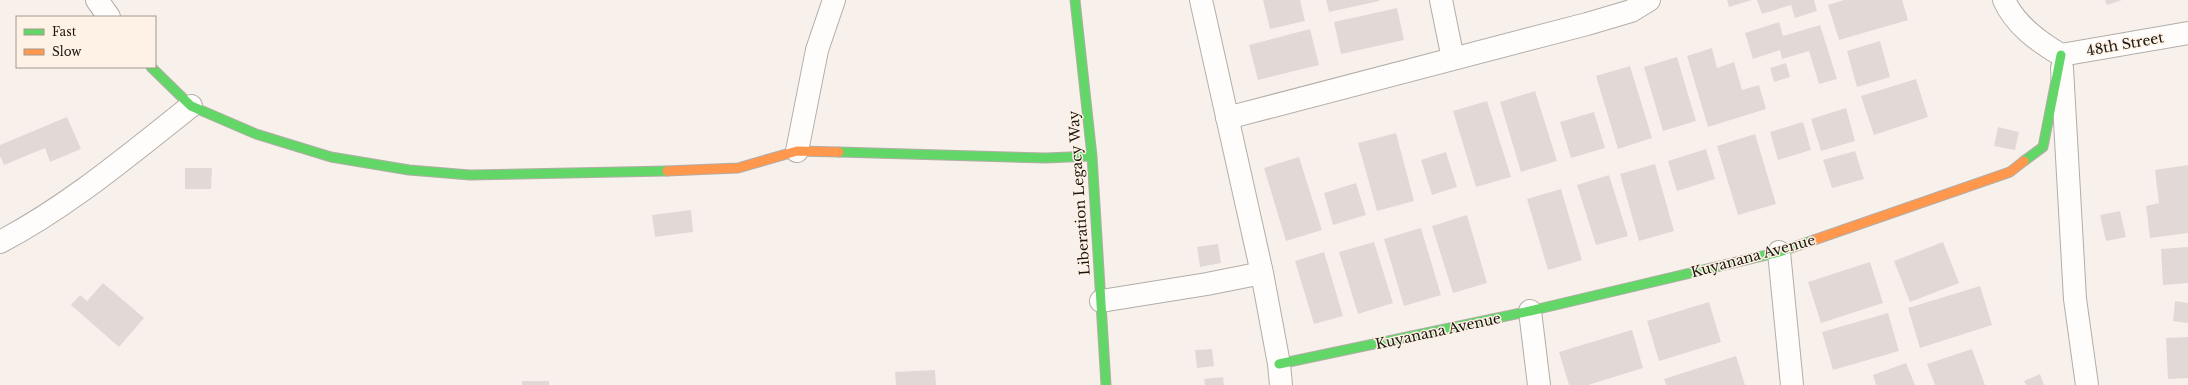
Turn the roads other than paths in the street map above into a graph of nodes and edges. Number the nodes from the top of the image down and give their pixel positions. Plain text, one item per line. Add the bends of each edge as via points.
1 (97, 0) edge
2 (834, 0) edge
3 (1075, 0) edge
4 (1201, 0) edge
5 (1441, 0) edge
6 (1649, 0) edge
7 (2004, 0) edge
8 (109, 16) edge
9 (2188, 33) edge
10 (2061, 55) junction
11 (1453, 59) junction
12 (152, 68) edge
13 (191, 106) junction
14 (1227, 118) junction
15 (796, 151) junction
16 (1092, 156) junction
17 (0, 242) edge
18 (1779, 252) junction
19 (1262, 273) junction
20 (1101, 301) junction
21 (1530, 311) junction
22 (1280, 375) edge
23 (1106, 385) edge
24 (1539, 385) edge
25 (1792, 385) edge
26 (2087, 385) edge

1 - 8 street
2 - 15 street via 817,50
3 - 16 street, Liberation Legacy Way
4 - 14 street
5 - 11 street
6 - 11 street via 1631,11
7 - 10 street via 2008,9 2036,40
9 - 10 street, 48th Street
10 - 18 street, Kuyanana Avenue via 2042,146 2010,172
10 - 26 street via 2075,299
11 - 14 street
12 - 13 street
13 - 15 street via 256,134 331,157 416,171 470,175 738,168
13 - 17 street via 117,165 24,230
14 - 19 street
15 - 16 street via 1046,158
16 - 20 street, Liberation Legacy Way
18 - 21 street, Kuyanana Avenue
18 - 25 street
19 - 20 street
19 - 22 street
20 - 23 street, Liberation Legacy Way
21 - 22 street, Kuyanana Avenue
21 - 24 street

